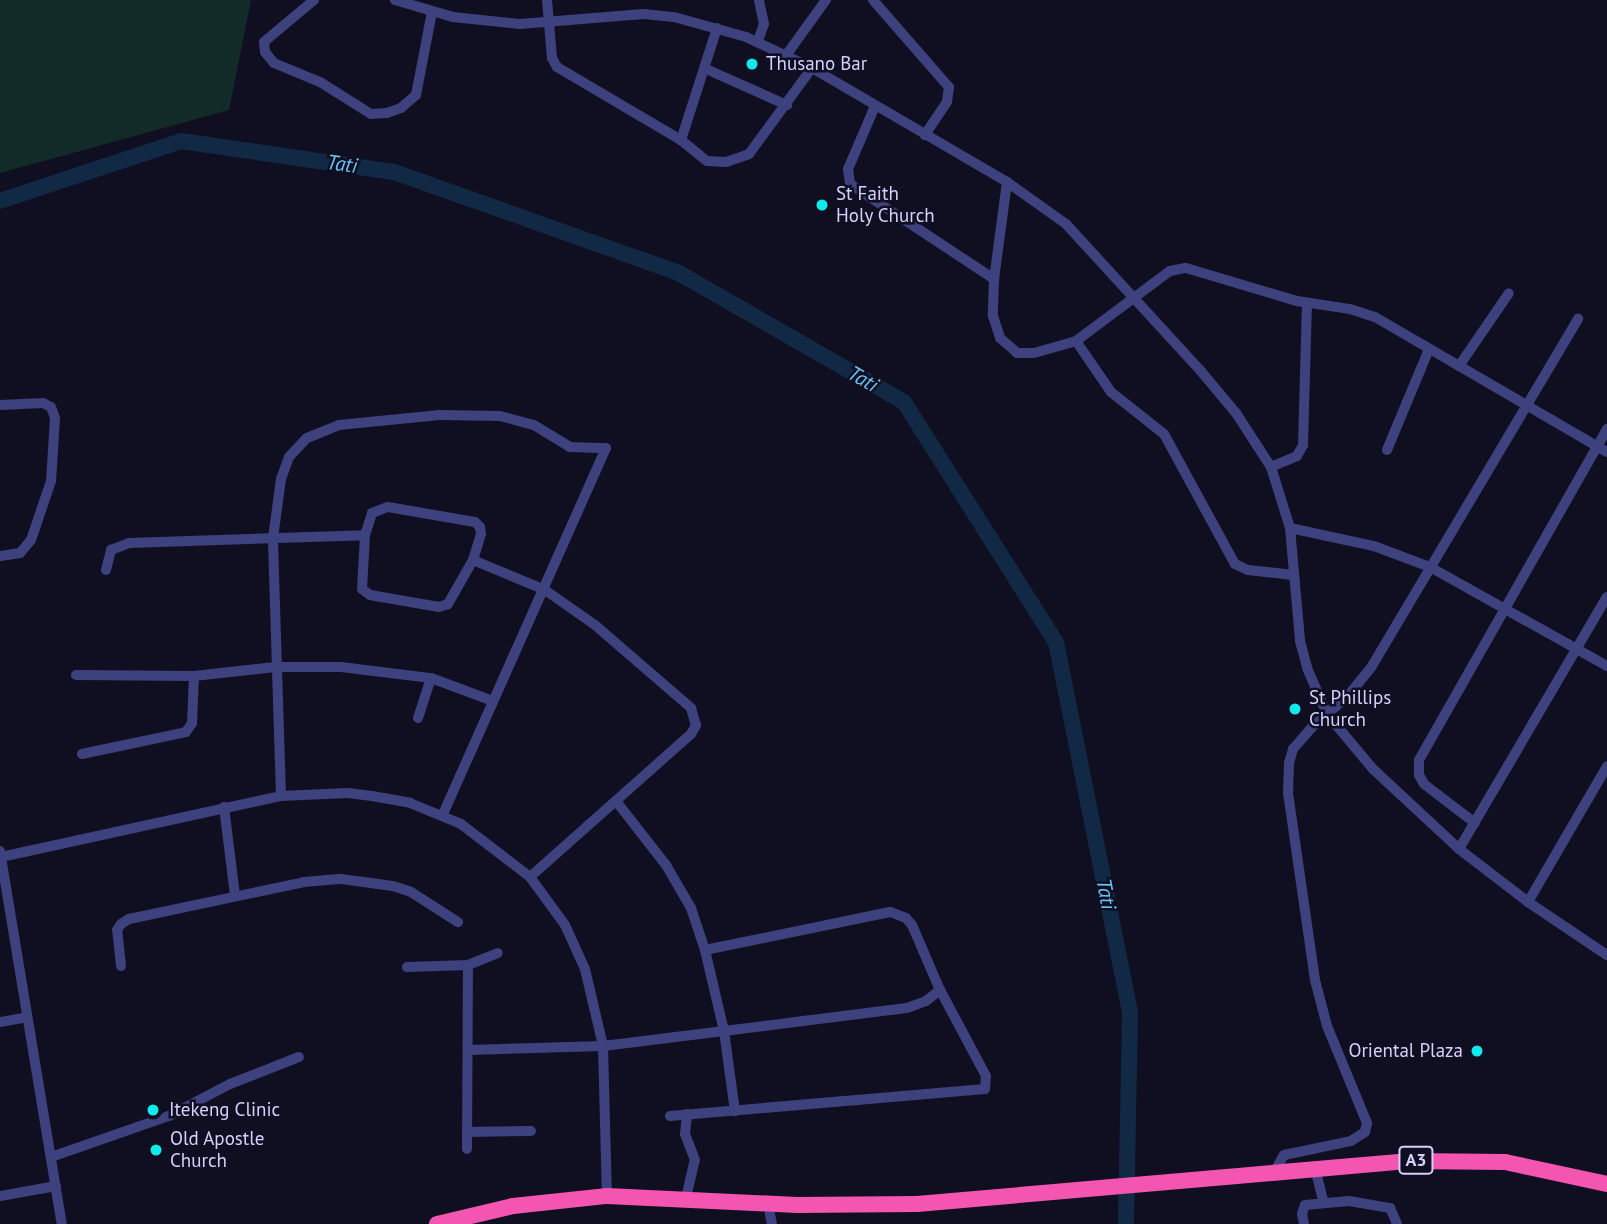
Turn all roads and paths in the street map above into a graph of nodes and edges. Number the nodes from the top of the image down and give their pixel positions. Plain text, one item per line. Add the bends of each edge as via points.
1 (314, 0) edge
2 (395, 0) edge
3 (547, 0) edge
4 (759, 0) edge
5 (826, 0) edge
6 (873, 0) edge
7 (432, 12) junction
8 (547, 23) junction
9 (718, 28) junction
10 (758, 41) junction
11 (787, 54) junction
12 (812, 68) junction
13 (706, 69) junction
14 (787, 105) junction
15 (875, 106) junction
16 (925, 135) junction
17 (681, 140) junction
18 (1007, 182) junction
19 (994, 279) junction
20 (1510, 293) dead end
21 (1136, 297) junction
22 (1307, 303) junction
23 (1578, 319) dead end
24 (1076, 341) junction
25 (1429, 349) junction
26 (1459, 366) junction
27 (1525, 404) junction
28 (0, 405) edge
29 (1607, 429) edge
30 (1602, 449) edge
31 (1387, 450) dead end
32 (1271, 467) junction
33 (1290, 528) junction
34 (365, 535) junction
35 (273, 538) junction
36 (0, 556) edge
37 (473, 559) junction
38 (1430, 567) junction
39 (106, 570) dead end
40 (1294, 575) junction
41 (545, 590) junction
42 (1607, 597) edge
43 (1505, 608) junction
44 (1576, 648) junction
45 (1607, 666) edge
46 (276, 667) junction
47 (76, 675) dead end
48 (194, 676) junction
49 (431, 678) junction
50 (494, 701) junction
51 (1327, 714) junction
52 (418, 718) dead end
53 (82, 754) dead end
54 (1607, 766) edge
55 (281, 796) junction
56 (616, 801) junction
57 (224, 807) junction
58 (443, 814) junction
59 (1475, 823) junction
60 (1459, 849) junction
61 (1, 854) edge
62 (530, 877) junction
63 (235, 895) junction
64 (1528, 902) junction
65 (458, 922) dead end
66 (1607, 938) edge
67 (705, 950) junction
68 (498, 953) dead end
69 (1604, 953) edge
70 (468, 965) junction
71 (121, 966) dead end
72 (407, 967) dead end
73 (940, 990) junction
74 (27, 1017) junction
75 (0, 1022) edge
76 (724, 1031) junction
77 (603, 1046) junction
78 (469, 1050) junction
79 (299, 1057) dead end
80 (735, 1111) junction
81 (687, 1114) junction
82 (670, 1116) dead end
83 (531, 1131) dead end
84 (467, 1132) junction
85 (467, 1149) dead end
86 (51, 1157) junction
87 (1315, 1168) junction
88 (1275, 1171) junction
89 (1607, 1184) edge
90 (56, 1186) junction
91 (0, 1196) edge
92 (607, 1196) junction
93 (686, 1198) junction
94 (1323, 1202) junction
95 (768, 1204) junction
96 (62, 1224) edge
97 (437, 1224) edge
98 (772, 1224) edge
99 (1304, 1224) edge
100 (1397, 1224) edge

1 - 7 street via 264,42 265,52 274,63 320,82 371,114 401,108 416,95
2 - 7 street
3 - 8 street
4 - 10 street via 765,24
5 - 11 street
6 - 16 street via 949,87 947,102
7 - 8 street via 520,24
8 - 9 street via 644,14
8 - 17 street via 557,67
9 - 10 street
9 - 13 street
10 - 11 street
11 - 12 street
12 - 14 street
12 - 15 street
13 - 14 street
13 - 17 street
14 - 17 street via 758,145 740,158 707,161
15 - 16 street
15 - 19 street via 848,169 850,184
16 - 18 street
18 - 19 street
18 - 21 street via 1066,224
19 - 24 street via 996,329 1007,347 1026,354
20 - 26 street
21 - 22 street via 1170,271 1186,268
21 - 24 street
21 - 32 street via 1236,413
22 - 25 street via 1363,312
22 - 32 street via 1303,445 1297,456
23 - 27 street
24 - 40 street via 1111,392 1164,434 1235,564 1248,570
25 - 26 street
25 - 31 street
26 - 27 street
27 - 30 street
27 - 38 street
28 - 36 street via 43,403 51,407 55,418 51,481 31,540 20,553
29 - 30 street
30 - 43 street
32 - 33 street
33 - 38 street via 1374,546
33 - 40 street
34 - 35 street
34 - 37 street via 372,513 379,508 475,522 481,534
34 - 37 street via 360,581 370,594 439,607 454,598
35 - 39 street via 118,545 111,550
35 - 41 street via 281,479 289,457 319,432 366,421 431,416 516,419 569,447 606,448
35 - 46 street
37 - 41 street
38 - 43 street
38 - 51 street via 1372,666
40 - 51 street via 1300,641
41 - 50 street
41 - 56 street via 639,660 695,715 691,734
42 - 44 street
43 - 44 street
43 - 59 street via 1418,768 1424,784
44 - 45 street
44 - 59 street
46 - 48 street
46 - 49 street via 341,667
46 - 55 street
47 - 48 street
48 - 53 street via 189,730
49 - 50 street
49 - 52 street
50 - 58 street
51 - 60 street via 1373,769
51 - 88 street via 1293,749 1288,793 1320,1004 1367,1124 1360,1138 1284,1155
54 - 64 street
55 - 57 street
55 - 58 street via 348,793 410,803
56 - 62 street
56 - 67 street via 679,884
57 - 61 street
57 - 63 street
58 - 62 street via 496,848
59 - 60 street
60 - 64 street
61 - 74 street
62 - 77 street via 576,946 592,990
63 - 65 street via 304,882 366,881 411,892
63 - 71 street via 121,924 117,930
64 - 69 street
66 - 69 street
67 - 73 street via 890,912 912,925
67 - 76 street
68 - 70 street
70 - 72 street
70 - 78 street
73 - 76 street via 906,1008
73 - 80 street via 986,1076 985,1089
74 - 75 street
74 - 86 street
76 - 77 street
76 - 80 street
77 - 78 street
77 - 92 street
78 - 84 street
79 - 86 street via 230,1084 169,1116
80 - 81 street
81 - 82 street
81 - 93 street via 685,1134 695,1160
83 - 84 street
84 - 85 street
86 - 90 street
87 - 88 highway, A3
87 - 89 highway, A3 via 1478,1160 1541,1168
87 - 94 street
88 - 95 highway, A3 via 917,1204
90 - 91 street
90 - 96 street
92 - 93 highway, A3
92 - 97 highway, A3 via 513,1206
93 - 95 highway, A3
94 - 99 street via 1305,1205
94 - 100 street via 1383,1204 1395,1213
95 - 98 street

